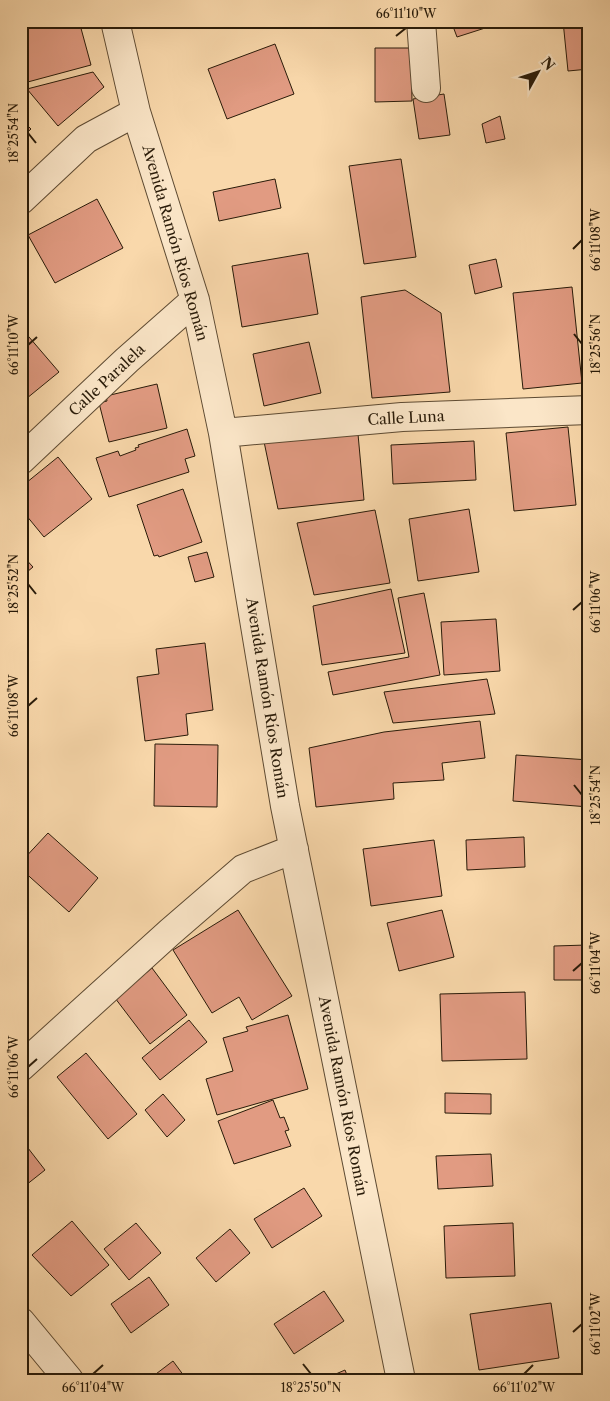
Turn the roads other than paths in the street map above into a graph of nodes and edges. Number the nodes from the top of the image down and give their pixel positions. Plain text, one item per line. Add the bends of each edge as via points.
1 (115, 21) edge
2 (421, 21) edge
3 (426, 88) dead end
4 (136, 112) junction
5 (21, 200) edge
6 (194, 300) junction
7 (589, 410) edge
8 (223, 433) junction
9 (21, 460) edge
10 (294, 849) junction
11 (21, 1067) edge
12 (21, 1322) edge
13 (69, 1380) edge
14 (401, 1380) edge

1 - 4 street, Avenida Ramón Ríos Román
2 - 3 street
4 - 5 street via 86,139
4 - 6 street, Avenida Ramón Ríos Román
6 - 8 street, Avenida Ramón Ríos Román
6 - 9 street, Calle Paralela
7 - 8 street, Calle Luna via 402,417
8 - 10 street, Avenida Ramón Ríos Román
10 - 11 street via 243,869
10 - 14 street, Avenida Ramón Ríos Román
12 - 13 street

